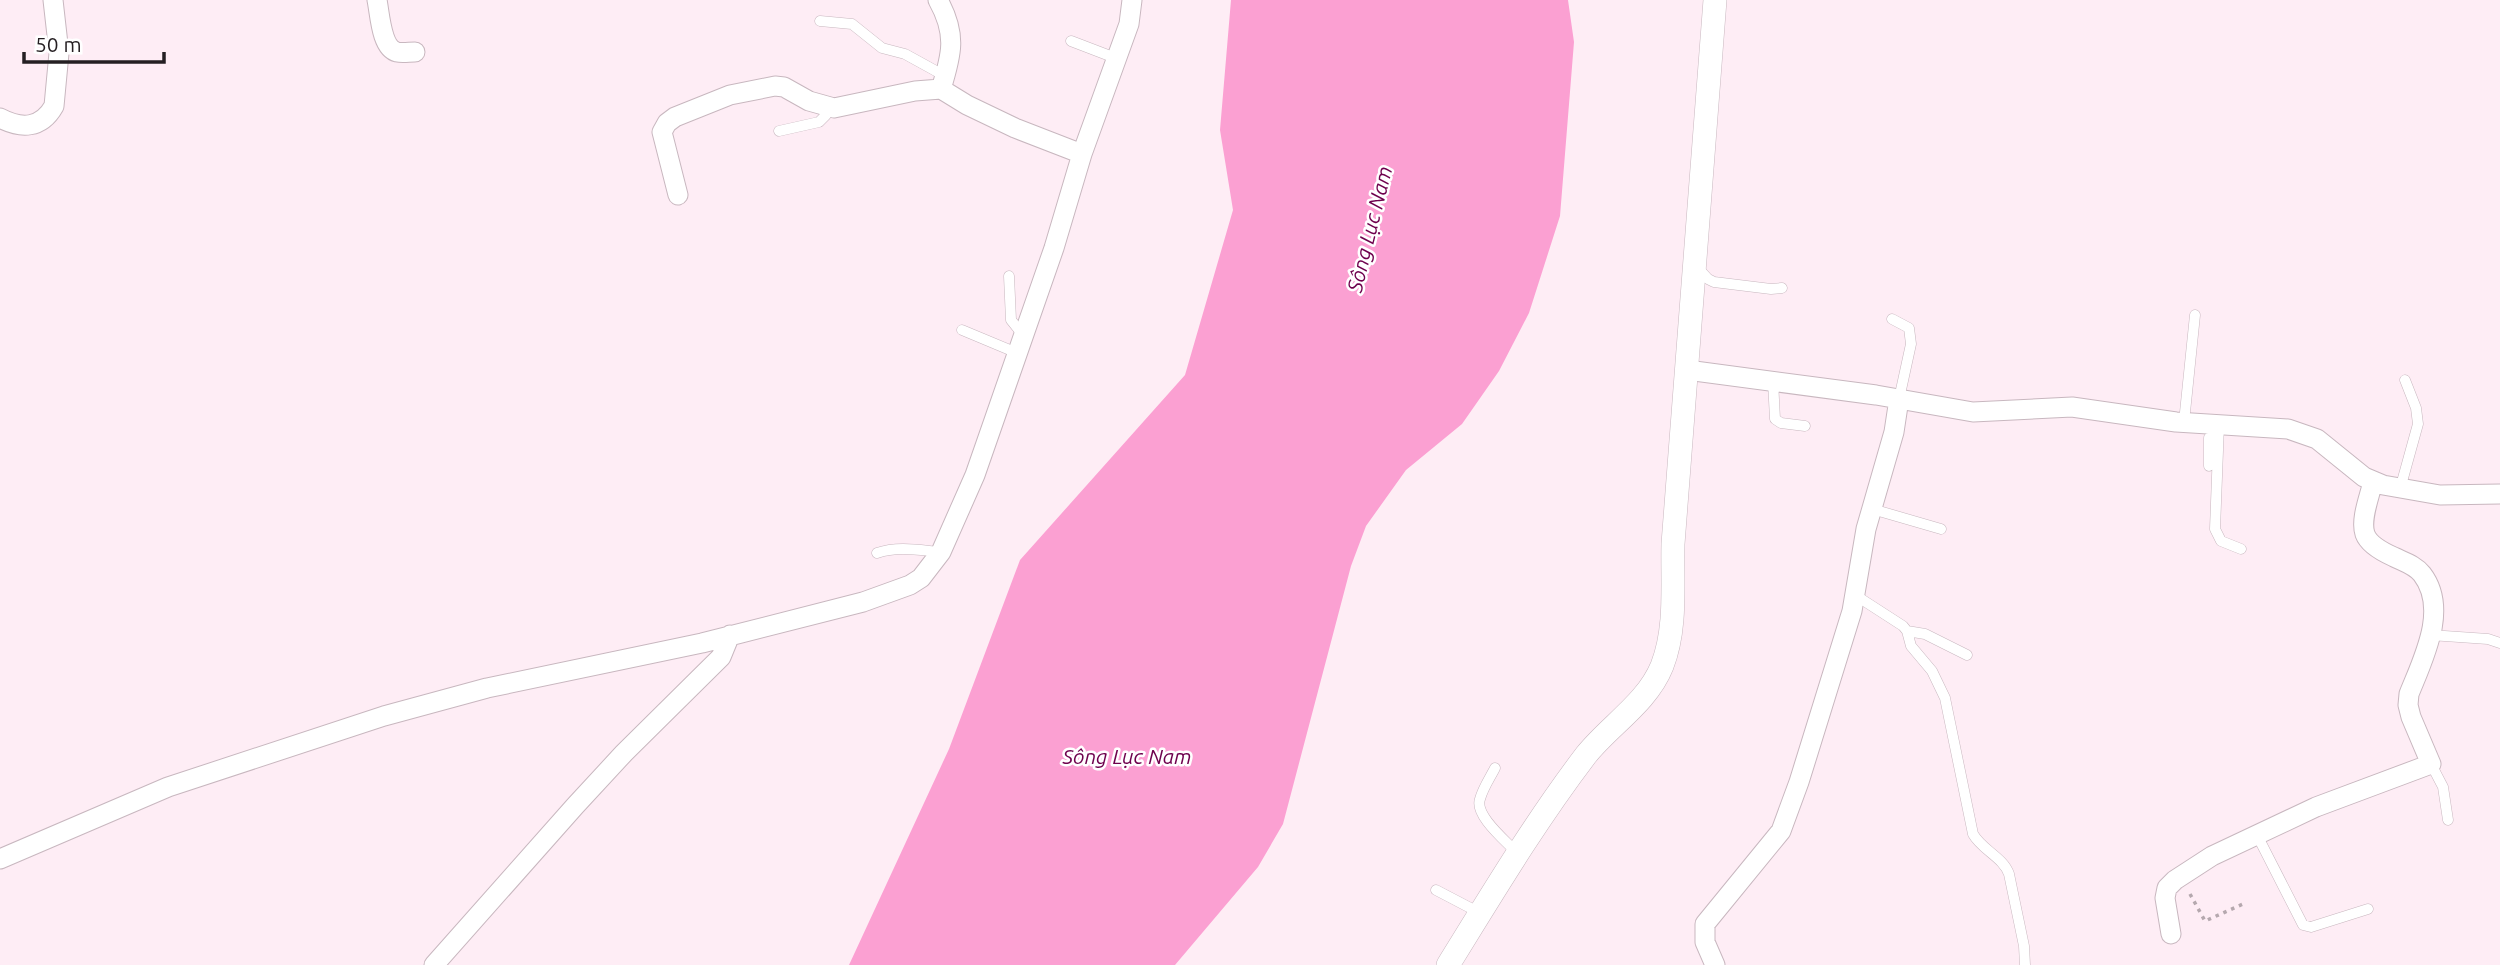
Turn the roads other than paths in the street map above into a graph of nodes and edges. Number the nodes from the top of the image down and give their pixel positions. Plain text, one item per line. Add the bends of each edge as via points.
1 (53, 0) edge
2 (377, 0) edge
3 (937, 0) edge
4 (1132, 0) edge
5 (1715, 0) edge
6 (820, 21) dead end
7 (1071, 41) dead end
8 (415, 52) dead end
9 (1118, 60) junction
10 (944, 83) junction
11 (824, 107) junction
12 (0, 118) edge
13 (779, 131) dead end
14 (1082, 154) junction
15 (678, 195) dead end
16 (1694, 264) junction
17 (1009, 276) dead end
18 (1782, 288) dead end
19 (2195, 315) dead end
20 (1892, 319) dead end
21 (962, 330) dead end
22 (1020, 344) junction
23 (1687, 370) junction
24 (1773, 380) junction
25 (2405, 380) dead end
26 (1899, 399) junction
27 (2185, 422) junction
28 (1805, 426) dead end
29 (2219, 431) junction
30 (2209, 466) dead end
31 (2373, 481) junction
32 (2400, 490) junction
33 (2499, 493) edge
34 (1871, 509) junction
35 (1941, 529) dead end
36 (2241, 549) dead end
37 (941, 552) junction
38 (877, 553) dead end
39 (1854, 595) junction
40 (1907, 631) junction
41 (730, 635) junction
42 (2430, 635) junction
43 (2500, 643) edge
44 (1967, 655) dead end
45 (2431, 764) junction
46 (1495, 768) dead end
47 (2448, 820) dead end
48 (2257, 835) junction
49 (1517, 853) junction
50 (0, 859) edge
51 (1436, 890) dead end
52 (2368, 909) dead end
53 (1480, 913) junction
54 (2171, 934) dead end
55 (434, 965) edge
56 (1448, 965) edge
57 (1715, 965) edge
58 (2025, 965) edge

1 - 12 street via 58,53 54,106 29,127
2 - 8 street via 391,49
3 - 10 street via 948,18 952,39
4 - 9 street
5 - 16 street
6 - 10 lane via 852,24
7 - 9 lane
9 - 14 street
10 - 11 street
10 - 14 street via 967,105
11 - 13 lane via 826,115 819,122
11 - 15 street via 775,86 730,95 676,117 662,132
14 - 22 street
16 - 18 lane via 1714,282
16 - 23 street
17 - 22 lane via 1011,320
19 - 27 lane
20 - 26 lane via 1909,328 1912,344
21 - 22 lane
22 - 37 street via 975,475
23 - 24 street
23 - 49 street via 1671,631 1662,667 1642,697 1589,752
24 - 26 street
24 - 28 lane via 1775,419
25 - 32 lane via 2418,424
26 - 27 street via 1973,412 2072,407
26 - 34 street
27 - 29 street
29 - 30 lane via 2208,438
29 - 31 street via 2288,429 2304,433
29 - 36 lane via 2216,528 2221,541
31 - 32 street
31 - 42 street via 2364,533 2368,541 2423,575 2434,613
32 - 33 street via 2440,495
34 - 35 lane
34 - 39 street
37 - 38 lane via 903,548
37 - 41 street via 910,585 863,602
39 - 40 lane
39 - 57 street via 1781,831 1705,924 1705,942
40 - 44 lane via 1925,634
40 - 58 lane via 1911,646 1932,671 1945,698 1973,834 2009,874
41 - 50 street via 487,688 384,716 168,786
41 - 55 street via 721,657 608,771
42 - 43 lane
42 - 45 street via 2408,705
45 - 47 lane via 2443,788
45 - 48 street via 2341,796
46 - 49 lane via 1478,808
48 - 52 lane via 2304,925 2311,928
48 - 54 street via 2212,856 2167,888
49 - 53 street
51 - 53 lane
53 - 56 street

